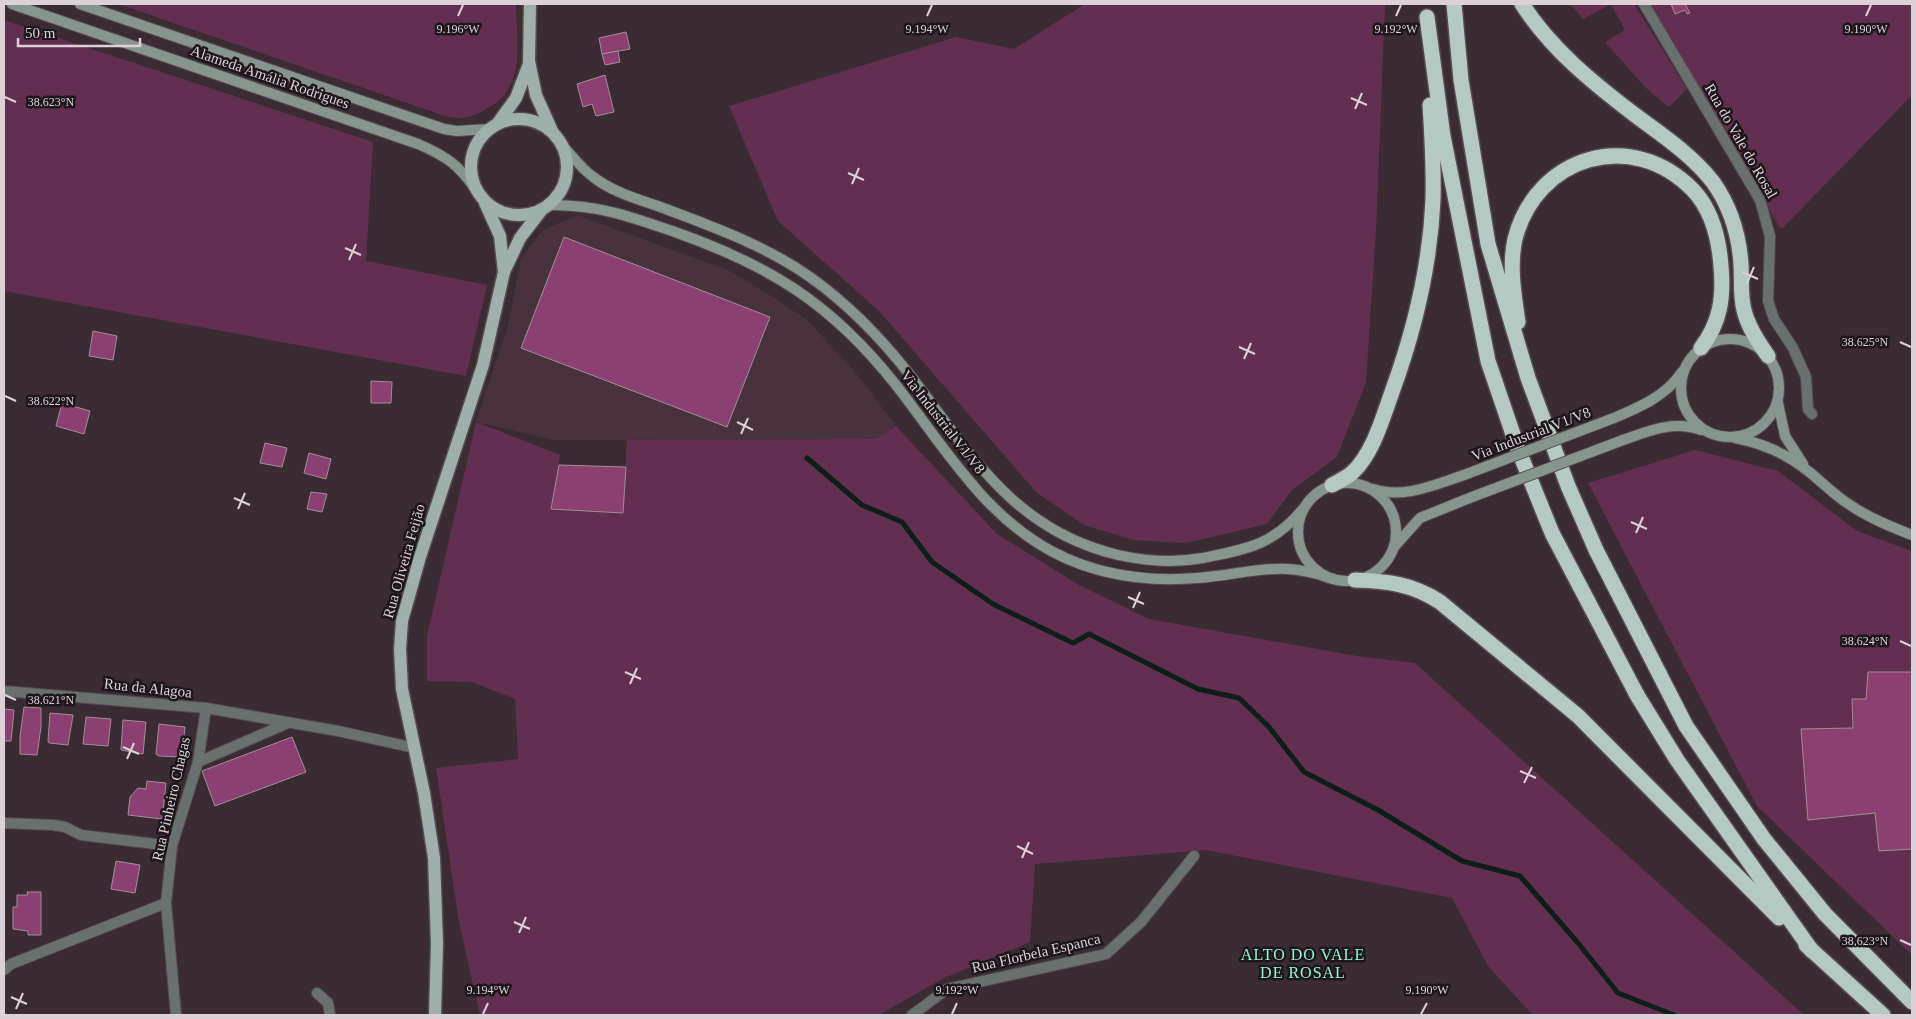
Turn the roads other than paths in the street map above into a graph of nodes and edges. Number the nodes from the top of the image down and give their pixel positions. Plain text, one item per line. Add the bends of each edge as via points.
1 (12, 4) edge
2 (80, 4) edge
3 (530, 4) edge
4 (1454, 4) edge
5 (1522, 4) edge
6 (1644, 4) edge
7 (1426, 10) edge
8 (529, 62) junction
9 (494, 126) junction
10 (552, 131) junction
11 (564, 146) junction
12 (476, 190) junction
13 (485, 202) junction
14 (545, 208) junction
15 (504, 272) junction
16 (1701, 348) junction
17 (1768, 356) junction
18 (1688, 363) junction
19 (1528, 378) junction
20 (1778, 402) junction
21 (1812, 414) dead end
22 (1708, 432) junction
23 (1732, 437) junction
24 (1809, 471) junction
25 (1332, 485) junction
26 (1367, 487) junction
27 (1302, 510) junction
28 (1912, 535) edge
29 (1393, 548) junction
30 (1333, 579) junction
31 (1355, 580) junction
32 (4, 691) edge
33 (206, 708) junction
34 (288, 723) junction
35 (415, 748) junction
36 (198, 762) junction
37 (4, 823) edge
38 (172, 846) junction
39 (1194, 856) dead end
40 (166, 903) junction
41 (1812, 951) junction
42 (4, 970) edge
43 (317, 993) dead end
44 (1912, 1002) edge
45 (176, 1015) edge
46 (330, 1015) edge
47 (435, 1015) edge
48 (912, 1015) edge
49 (1883, 1015) edge

1 - 12 main road, Alameda Amália Rodrigues via 418,144 457,165
2 - 9 main road, Alameda Amália Rodrigues via 444,129 458,131
3 - 8 main road
4 - 19 highway via 1461,80 1488,244
5 - 17 highway via 1547,38 1572,63 1681,150 1713,182 1725,202 1738,240 1744,311 1751,330
6 - 21 street, Rua do Vale do Rosal via 1760,200 1770,236 1768,300 1774,319 1806,376 1808,409
7 - 25 highway via 1433,198 1424,284 1403,361 1379,426 1360,463 1352,473
7 - 41 highway via 1443,136 1488,361 1518,449 1552,533 1637,696 1672,752
8 - 9 main road via 516,98
8 - 10 main road via 536,95
9 - 10 main road via 512,119 526,119
9 - 12 main road via 478,141 471,157 471,174
10 - 11 main road
11 - 14 main road via 568,168 563,189
11 - 27 main road, Via Industrial V1/V8 via 581,167 611,189 738,237 783,260 825,288 880,339 993,482 1026,512 1064,536 1128,557 1196,559 1262,544 1286,528
12 - 13 main road
13 - 14 main road via 502,213 521,216
13 - 15 main road, Rua Oliveira Feijão via 500,236
14 - 15 main road, Rua Oliveira Feijão via 520,238
14 - 30 main road, Via Industrial V1/V8 via 577,205 604,208 731,253 794,287 833,316 867,350 991,506 1019,531 1055,553 1101,570 1149,579 1198,578 1280,568 1312,571
15 - 35 main road, Rua Oliveira Feijão via 483,365 402,621 401,674
16 - 17 main road via 1718,340 1736,339 1754,345
16 - 18 main road
16 - 19 highway via 1716,324 1722,293 1718,239 1704,205 1693,190 1665,169 1633,157 1602,156 1570,166 1547,182 1530,204 1520,225 1513,253 1513,281
17 - 20 main road via 1780,383
18 - 22 main road via 1681,382 1683,402 1692,419
18 - 26 main road, Via Industrial V1/V8, bridge via 1676,381 1653,400 1614,418 1410,492 1394,493
19 - 44 highway via 1568,486 1596,550 1686,726 1764,839 1826,914
20 - 23 main road via 1761,427
20 - 24 main road via 1785,436
22 - 23 main road
22 - 29 main road, bridge via 1684,426 1666,426 1623,440 1420,518
23 - 24 main road via 1771,449
24 - 28 main road via 1845,502
25 - 26 main road via 1344,482
25 - 27 main road via 1315,494
26 - 29 main road via 1384,499 1390,508 1396,528
27 - 30 main road via 1297,534 1299,546 1312,567
29 - 31 main road via 1378,569 1365,578
30 - 31 main road
31 - 41 highway via 1400,583 1428,594 1538,680 1613,750
32 - 33 street, Rua da Alagoa
33 - 34 street, Rua da Alagoa
33 - 36 street, Rua Pinheiro Chagas
34 - 35 street, Rua da Alagoa via 338,730
34 - 36 street
35 - 47 main road, Rua Oliveira Feijão via 434,858
36 - 38 street, Rua Pinheiro Chagas
37 - 38 street via 54,824 81,835
38 - 40 street, Rua Pinheiro Chagas
39 - 48 street, Rua Florbela Espanca via 1141,922 1106,954 947,989
40 - 42 street via 11,964
40 - 45 street, Rua Pinheiro Chagas
41 - 49 highway
43 - 46 street via 328,1003

